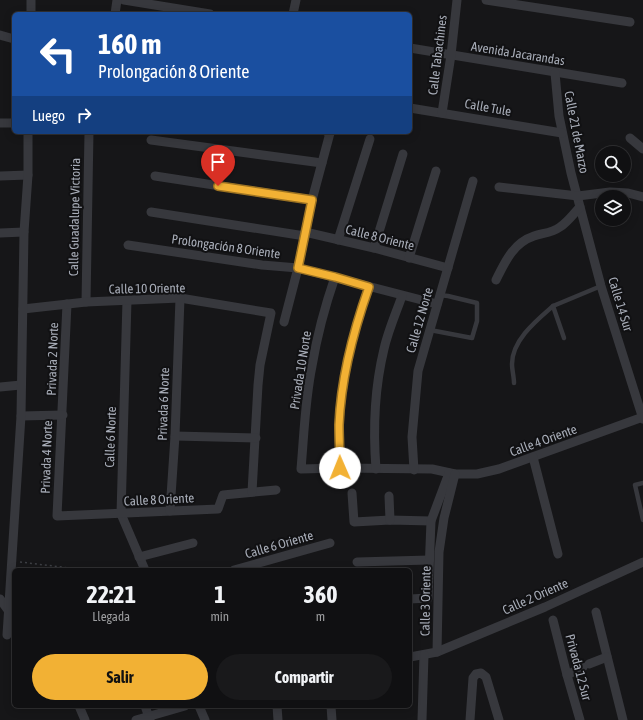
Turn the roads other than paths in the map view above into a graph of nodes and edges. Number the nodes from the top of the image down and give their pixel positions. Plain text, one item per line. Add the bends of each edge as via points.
1 (31, 0) edge
2 (117, 0) edge
3 (124, 0) edge
4 (296, 0) edge
5 (457, 0) edge
6 (486, 0) edge
7 (31, 12) edge
8 (115, 12) edge
9 (198, 12) edge
10 (293, 12) edge
11 (630, 22) dead end
12 (0, 35) edge
13 (12, 38) edge
14 (412, 48) edge
15 (451, 55) junction
16 (555, 72) junction
17 (622, 83) dead end
18 (412, 108) edge
19 (442, 113) junction
20 (0, 123) edge
21 (12, 123) edge
22 (562, 133) junction
23 (28, 134) edge
24 (89, 134) edge
25 (329, 134) edge
26 (630, 138) dead end
27 (370, 139) dead end
28 (152, 140) dead end
29 (643, 149) edge
30 (403, 154) dead end
31 (322, 163) junction
32 (436, 171) dead end
33 (28, 175) junction
34 (0, 176) edge
35 (155, 176) dead end
36 (473, 182) dead end
37 (499, 187) dead end
38 (578, 196) junction
39 (643, 197) edge
40 (312, 200) junction
41 (580, 207) junction
42 (151, 212) dead end
43 (24, 232) junction
44 (0, 233) edge
45 (305, 234) junction
46 (338, 240) junction
47 (128, 245) dead end
48 (374, 248) junction
49 (409, 258) junction
50 (298, 268) junction
51 (448, 268) junction
52 (335, 277) junction
53 (496, 280) dead end
54 (601, 286) junction
55 (369, 287) junction
56 (402, 296) junction
57 (180, 298) junction
58 (127, 300) junction
59 (438, 300) junction
60 (86, 302) junction
61 (67, 304) junction
62 (553, 306) junction
63 (23, 308) junction
64 (284, 322) dead end
65 (430, 330) junction
66 (564, 338) dead end
67 (514, 383) dead end
68 (21, 385) junction
69 (0, 387) edge
70 (640, 399) edge
71 (63, 415) junction
72 (21, 416) junction
73 (643, 418) edge
74 (175, 436) junction
75 (256, 438) junction
76 (533, 457) junction
77 (340, 468) junction
78 (302, 469) joint
79 (376, 469) junction
80 (414, 470) junction
81 (452, 473) junction
82 (643, 482) edge
83 (276, 490) dead end
84 (252, 492) junction
85 (352, 493) dead end
86 (389, 496) dead end
87 (170, 511) junction
88 (121, 514) junction
89 (57, 516) joint
90 (390, 520) junction
91 (643, 520) edge
92 (431, 521) junction
93 (193, 543) dead end
94 (330, 543) dead end
95 (558, 554) dead end
96 (139, 557) junction
97 (429, 560) junction
98 (357, 562) dead end
99 (643, 562) edge
100 (268, 566) edge
101 (143, 568) edge
102 (251, 568) edge
103 (0, 599) edge
104 (412, 599) edge
105 (8, 610) junction
106 (596, 612) dead end
107 (553, 620) dead end
108 (7, 635) edge
109 (437, 652) junction
110 (424, 655) junction
111 (412, 657) edge
112 (607, 657) junction
113 (567, 675) junction
114 (80, 708) edge
115 (146, 708) edge
116 (178, 708) edge
117 (200, 708) edge
118 (276, 708) edge
119 (331, 708) edge
120 (150, 718) edge
121 (85, 720) edge
122 (136, 720) edge
123 (205, 720) edge
124 (278, 720) edge
125 (332, 720) edge
126 (422, 720) edge
127 (470, 720) edge
128 (498, 720) edge
129 (580, 720) edge
130 (623, 720) edge

1 - 7 street
2 - 8 street
3 - 9 street
4 - 10 street
5 - 15 street, Calle Tabachines
6 - 11 street
12 - 13 street
14 - 15 street, Avenida Jacarandas
15 - 16 street, Avenida Jacarandas
15 - 19 street, Calle Tabachines
16 - 17 street, Avenida Jacarandas
16 - 22 street, Calle 21 de Marzo via 556,100
18 - 19 street, Calle Tule
19 - 22 street, Calle Tule
20 - 21 street
22 - 38 street, Calle 21 de Marzo
23 - 33 street
24 - 60 street, Calle Guadalupe Victoria
25 - 31 street
26 - 29 street
27 - 46 street
28 - 31 street
30 - 48 street
31 - 40 street
32 - 49 street
33 - 34 street
33 - 43 street
35 - 40 street
36 - 51 street, Calle 12 Norte
37 - 38 street
38 - 39 street via 610,192
38 - 41 street, Calle 14 Sur
40 - 45 street
41 - 53 street via 561,227 533,236 517,245 505,260
41 - 54 street, Calle 14 Sur
42 - 45 street, Calle 8 Oriente
43 - 44 street
43 - 63 street
45 - 46 street, Calle 8 Oriente
45 - 50 street
46 - 48 street, Calle 8 Oriente
47 - 50 street, Prolongación 8 Oriente
48 - 49 street, Calle 8 Oriente
49 - 51 street, Calle 8 Oriente
50 - 52 street, Prolongación 8 Oriente
50 - 64 street
51 - 59 street, Calle 12 Norte
52 - 55 street, Prolongación 8 Oriente
52 - 78 street, Privada 10 Norte via 320,324 312,366 304,422
54 - 62 lane
54 - 70 street, Calle 14 Sur
55 - 56 street, Prolongación 8 Oriente
55 - 77 street via 354,333 344,382 339,425
56 - 59 street, Prolongación 8 Oriente
56 - 79 street via 384,348 378,384 374,444
57 - 58 street, Calle 10 Oriente
57 - 74 street, Privada 6 Norte
57 - 75 street, Calle 10 Oriente via 271,313 260,365
58 - 60 street, Calle 10 Oriente
58 - 88 street, Calle 6 Norte
59 - 65 street, Calle 12 Norte
59 - 65 lane via 448,296 477,303 477,321 472,338
60 - 61 street, Calle 10 Oriente
61 - 63 street, Calle 10 Oriente
61 - 71 street, Privada 2 Norte
62 - 66 lane
62 - 67 lane via 533,323 520,339 512,362
63 - 68 street
65 - 80 street, Calle 12 Norte via 418,371 412,437
68 - 69 street
68 - 72 street
70 - 73 street, Calle 14 Sur
71 - 72 street, Privada 4 Norte
71 - 89 street, Privada 4 Norte
72 - 105 street
73 - 76 street, Calle 4 Oriente
74 - 75 street
74 - 87 street, Privada 6 Norte
75 - 84 street
76 - 81 street, Calle 4 Oriente via 477,474
76 - 95 street
77 - 78 street, Calle 4 Oriente
77 - 79 street, Calle 4 Oriente
79 - 80 street, Calle 4 Oriente
80 - 81 street, Calle 4 Oriente via 432,469
81 - 92 street
81 - 109 street, Calle 3 Oriente via 439,552
82 - 91 lane via 635,485
83 - 84 street, Calle 8 Oriente
84 - 87 street, Calle 8 Oriente via 224,495 218,510
85 - 90 street via 354,522
86 - 90 street
87 - 88 street, Calle 8 Oriente
88 - 89 street, Calle 8 Oriente
88 - 96 street, Calle 6 Norte
90 - 92 street
92 - 97 street
93 - 96 street
94 - 100 street, Calle 6 Oriente
96 - 101 street, Calle 6 Norte
97 - 98 street
97 - 104 street via 428,598
99 - 109 street, Calle 2 Oriente via 545,607
100 - 102 street, Calle 6 Oriente
103 - 105 street
105 - 108 street
106 - 112 street
107 - 113 street, Privada 12 Sur
109 - 110 street, Calle 3 Oriente
110 - 111 street
110 - 126 street, Calle 3 Oriente
112 - 113 street
112 - 130 street
113 - 129 street, Privada 12 Sur
114 - 121 street
115 - 120 street
116 - 120 street
117 - 123 street
118 - 124 street
119 - 125 street
120 - 122 street
127 - 128 street via 473,678 476,674 481,674 486,677

